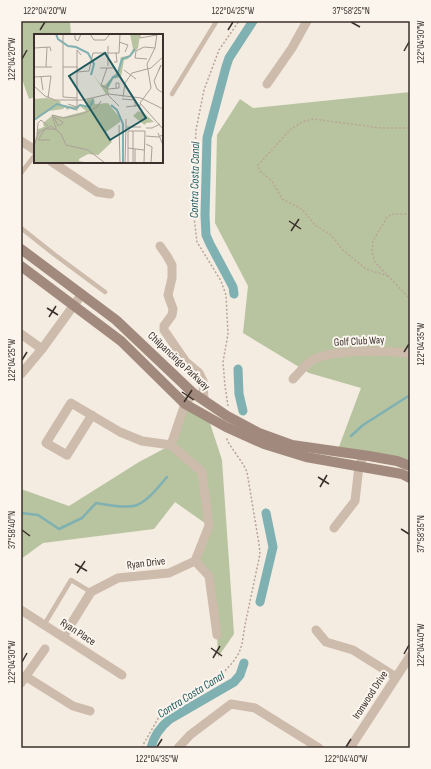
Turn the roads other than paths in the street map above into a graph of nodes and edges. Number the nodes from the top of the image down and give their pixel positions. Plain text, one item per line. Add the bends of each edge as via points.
1 (307, 21) edge
2 (216, 22) edge
3 (267, 84) dead end
4 (172, 94) dead end
5 (21, 141) edge
6 (34, 149) edge
7 (34, 156) edge
8 (54, 163) edge
9 (21, 173) edge
10 (110, 194) dead end
11 (21, 228) edge
12 (160, 246) dead end
13 (21, 249) edge
14 (21, 266) edge
15 (105, 292) dead end
16 (82, 294) junction
17 (74, 306) junction
18 (21, 334) edge
19 (42, 349) junction
20 (410, 354) edge
21 (21, 374) edge
22 (293, 378) dead end
23 (193, 393) junction
24 (204, 401) junction
25 (185, 404) junction
26 (92, 415) junction
27 (171, 445) junction
28 (364, 455) junction
29 (360, 466) junction
30 (410, 466) edge
31 (410, 478) edge
32 (334, 528) dead end
33 (195, 561) junction
34 (91, 592) junction
35 (21, 610) edge
36 (44, 625) junction
37 (316, 630) dead end
38 (217, 635) dead end
39 (63, 637) junction
40 (45, 649) dead end
41 (410, 656) edge
42 (122, 675) dead end
43 (396, 678) junction
44 (23, 679) edge
45 (90, 711) dead end
46 (178, 748) edge
47 (319, 748) edge
48 (350, 748) edge

1 - 3 street
2 - 4 lane
5 - 6 street
7 - 9 lane
8 - 10 street via 97,192
11 - 15 lane
12 - 24 street via 172,265 168,295 173,309 164,330 186,362 199,372 203,381
13 - 16 street, Chilpancingo Parkway
14 - 17 street
16 - 17 street
16 - 23 street, Chilpancingo Parkway via 116,320
17 - 19 street
17 - 25 street via 121,341
18 - 19 street
19 - 21 street
20 - 22 street, Golf Club Way via 397,351 332,354 311,361
23 - 24 street, Chilpancingo Parkway
23 - 25 street
24 - 28 street, Chilpancingo Parkway via 259,433 292,445
25 - 27 street
25 - 29 street via 264,444 306,457
26 - 26 street via 71,403 46,443 67,456
26 - 27 street via 120,432 142,441
27 - 33 street via 202,472 209,526
28 - 29 street
28 - 30 street, Chilpancingo Parkway
29 - 31 street via 402,474
29 - 32 street via 355,501
33 - 34 street, Ryan Drive via 169,573 118,578
33 - 38 street via 209,576
34 - 36 lane via 71,580
34 - 39 street
35 - 36 street, Ryan Place
36 - 39 street, Ryan Place
37 - 43 street via 326,642 353,650
39 - 42 street, Ryan Place
40 - 44 street
41 - 43 street, Ironwood Drive
43 - 48 street, Ironwood Drive
44 - 45 street via 73,706
46 - 47 street via 190,735 231,704 255,708

